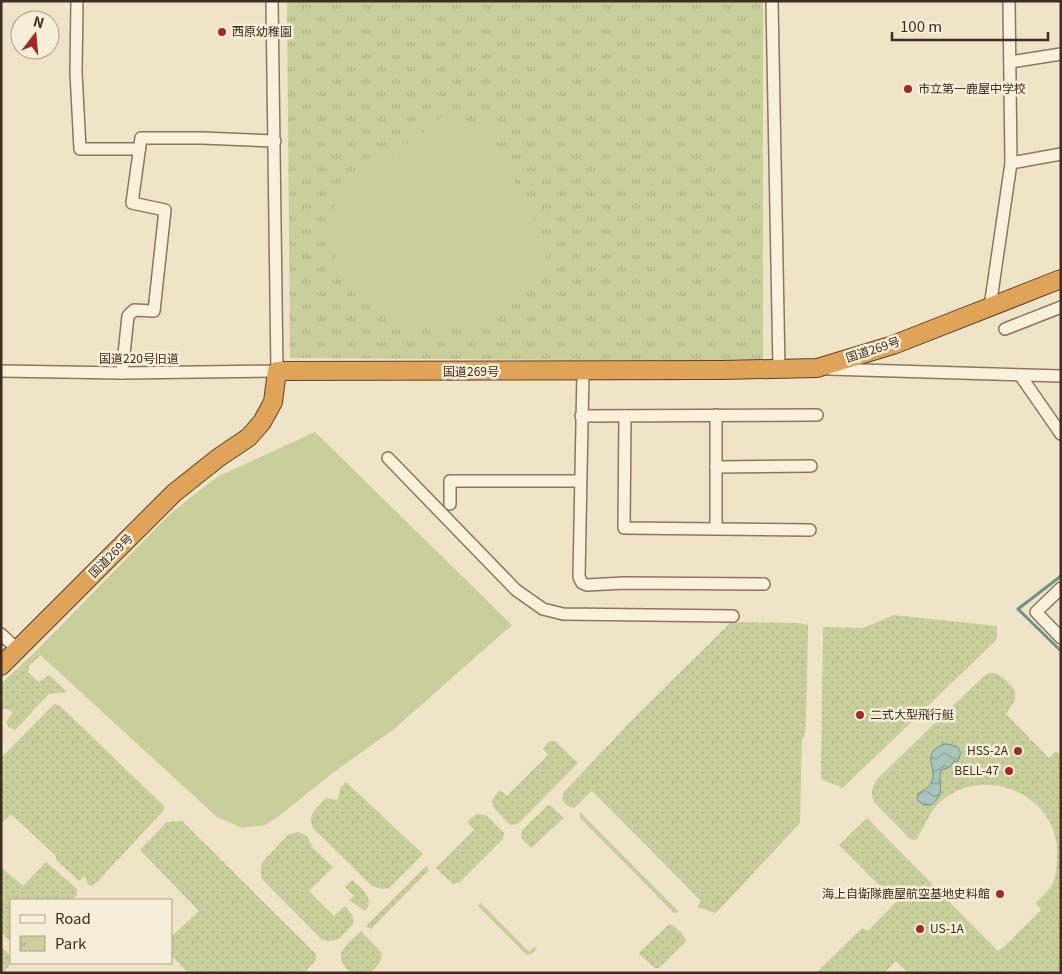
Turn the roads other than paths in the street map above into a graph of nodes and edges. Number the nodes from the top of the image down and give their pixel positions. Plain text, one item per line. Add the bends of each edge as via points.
1 (77, 1) edge
2 (272, 1) edge
3 (772, 1) edge
4 (1009, 1) edge
5 (1061, 54) edge
6 (1010, 62) junction
7 (275, 141) junction
8 (140, 149) junction
9 (1061, 154) edge
10 (1011, 163) junction
11 (1061, 279) edge
12 (990, 307) junction
13 (1061, 307) edge
14 (1005, 329) dead end
15 (817, 368) junction
16 (779, 369) junction
17 (1, 371) edge
18 (583, 371) junction
19 (277, 372) junction
20 (122, 373) junction
21 (1020, 375) junction
22 (1061, 376) edge
23 (716, 415) junction
24 (817, 415) dead end
25 (581, 416) junction
26 (625, 416) junction
27 (1061, 434) edge
28 (388, 458) dead end
29 (811, 466) dead end
30 (716, 467) junction
31 (580, 481) junction
32 (450, 504) dead end
33 (716, 528) junction
34 (810, 530) dead end
35 (764, 584) dead end
36 (1061, 588) edge
37 (733, 616) dead end
38 (1, 634) edge
39 (1061, 638) edge
40 (18, 650) junction
41 (1, 666) edge

1 - 8 street via 80,149
2 - 7 street
3 - 16 street
4 - 6 street
5 - 6 street
6 - 10 street
7 - 8 street via 140,138
7 - 19 street
8 - 20 street via 132,203 165,210 154,311 134,310 128,316
9 - 10 street
10 - 12 street
11 - 12 highway, 国道269号
12 - 15 highway, 国道269号 via 893,345
13 - 14 street
15 - 16 highway, 国道269号
15 - 21 street
16 - 18 highway, 国道269号
17 - 20 street, 国道220号旧道
18 - 19 highway, 国道269号
18 - 25 street
19 - 20 street, 国道220号旧道
19 - 40 highway, 国道269号 via 273,402 249,437 174,493
21 - 22 street
21 - 27 street
23 - 24 street
23 - 26 street
23 - 30 street
25 - 26 street
25 - 31 street
26 - 33 street via 624,528
28 - 37 street via 516,590 543,609 563,614
29 - 30 street
30 - 33 street
31 - 32 street via 450,481
31 - 35 street via 579,577 582,583
33 - 34 street
36 - 39 street via 1036,612
38 - 40 street
40 - 41 highway, 国道269号

